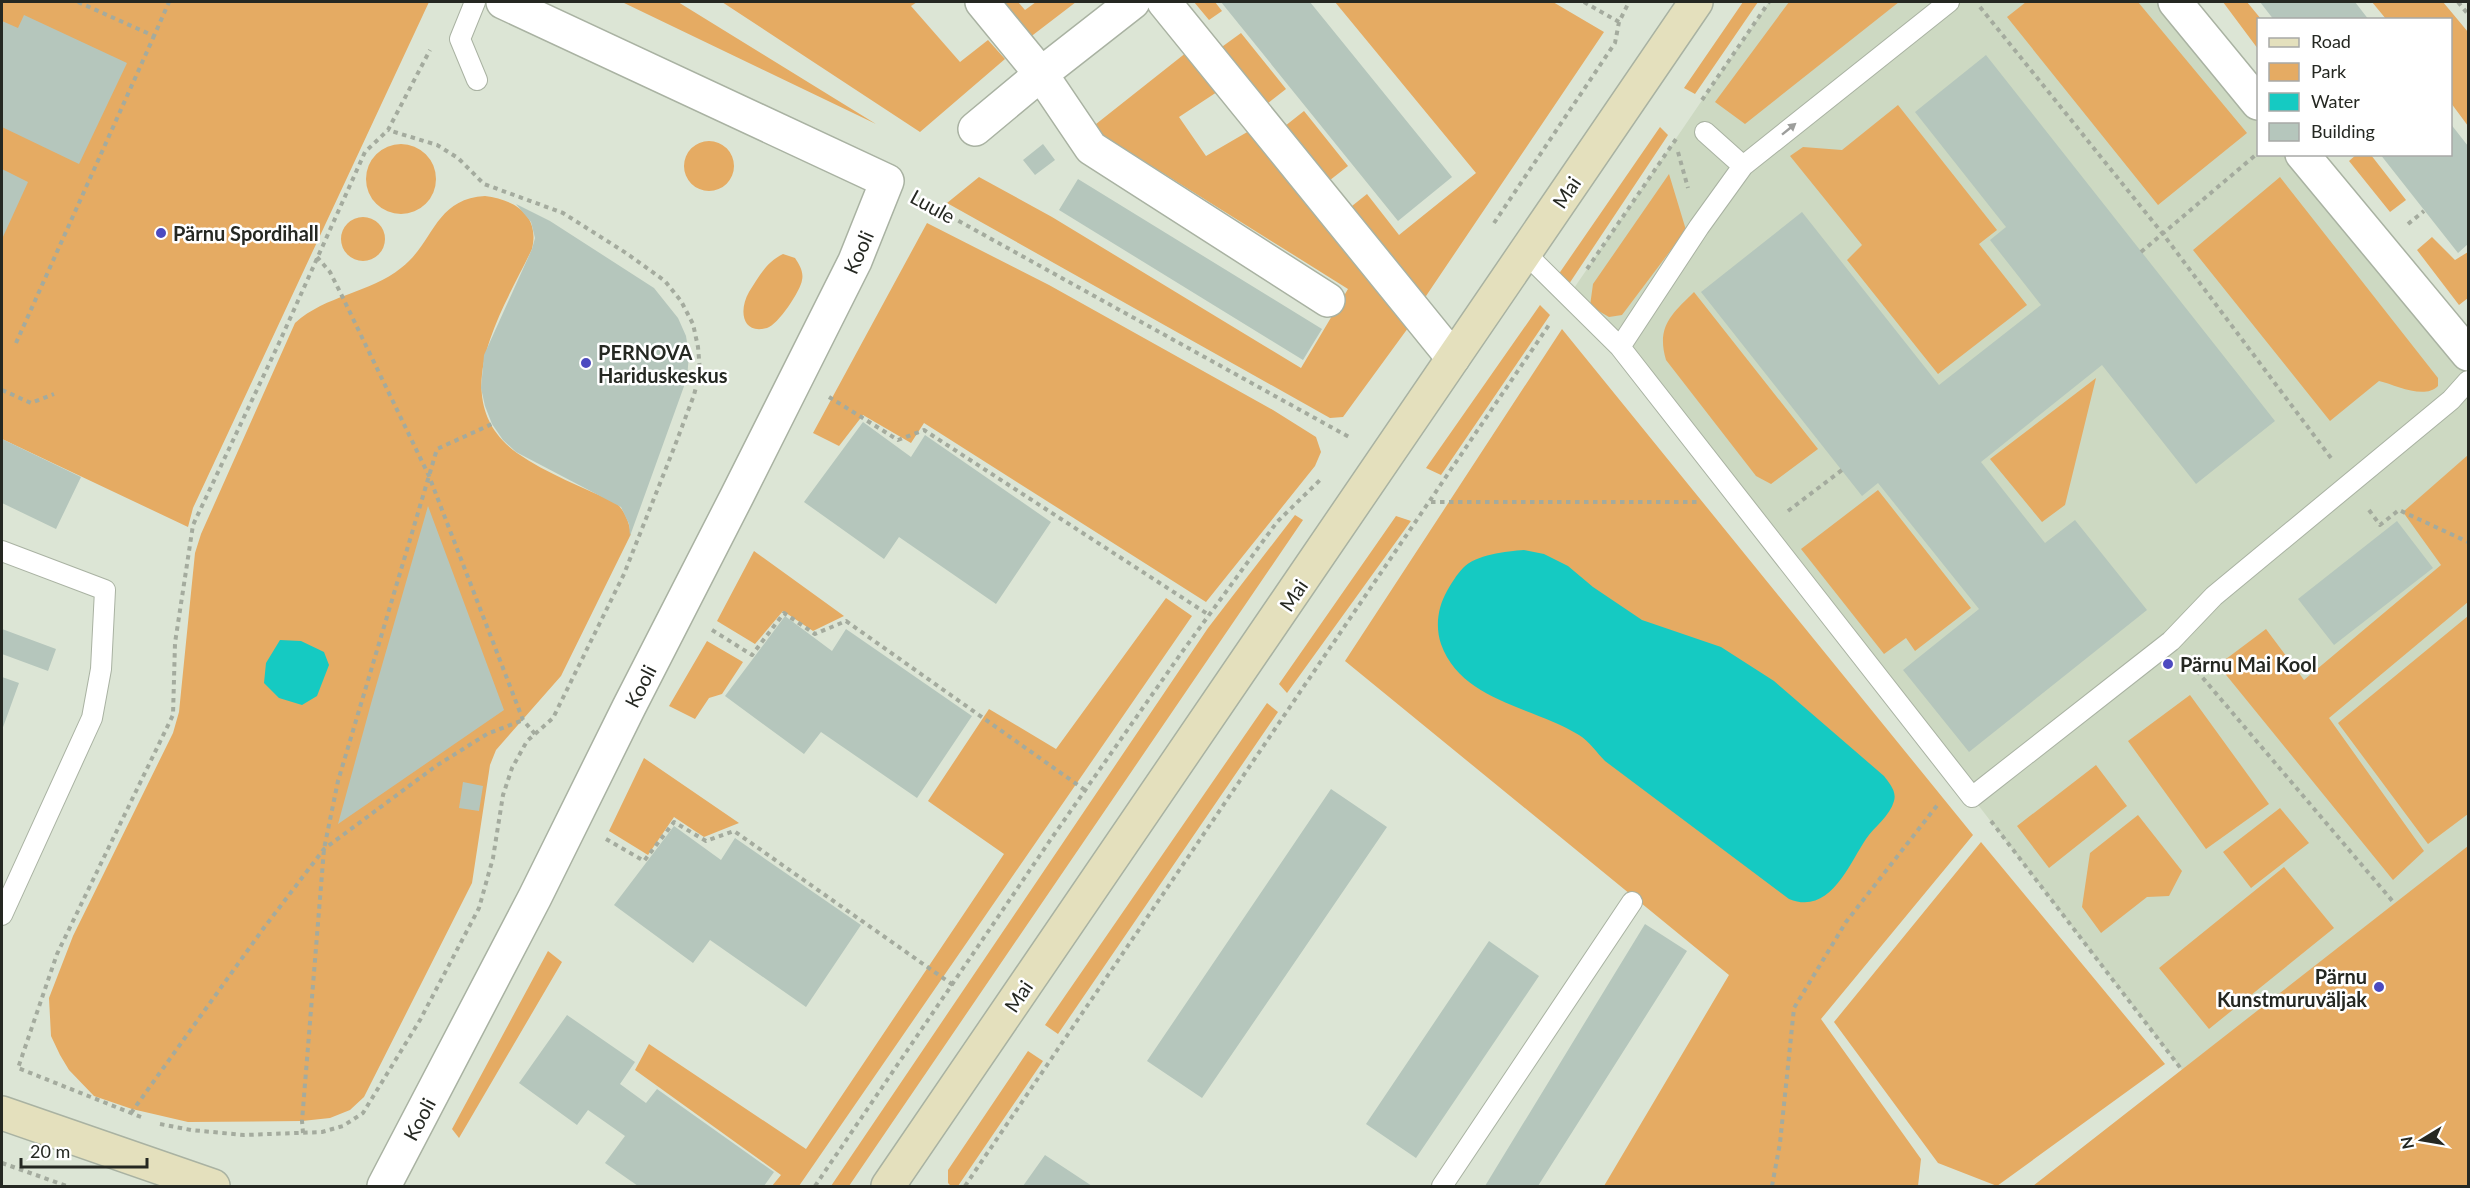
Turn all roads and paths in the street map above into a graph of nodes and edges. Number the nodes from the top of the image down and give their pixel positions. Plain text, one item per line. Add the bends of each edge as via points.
1 (78, 2) edge
2 (169, 2) edge
3 (475, 2) edge
4 (503, 2) edge
5 (982, 2) edge
6 (1133, 2) edge
7 (1164, 2) edge
8 (1584, 2) edge
9 (1629, 2) edge
10 (1696, 2) edge
11 (1769, 2) edge
12 (1949, 2) edge
13 (1976, 2) edge
14 (2175, 2) edge
15 (2458, 2) edge
16 (2469, 14) edge
17 (1618, 22) junction
18 (154, 36) junction
19 (435, 42) dead end
20 (1041, 74) junction
21 (477, 80) dead end
22 (2257, 101) edge
23 (1697, 106) dead end
24 (975, 129) dead end
25 (387, 130) junction
26 (1681, 130) dead end
27 (1705, 132) dead end
28 (1675, 139) junction
29 (2257, 155) edge
30 (2304, 156) edge
31 (1743, 166) junction
32 (887, 182) junction
33 (1699, 227) junction
34 (1491, 228) dead end
35 (2163, 234) junction
36 (2141, 252) dead end
37 (1525, 253) junction
38 (317, 257) junction
39 (1568, 297) junction
40 (1328, 300) dead end
41 (16, 343) dead end
42 (1620, 347) junction
43 (2469, 354) edge
44 (1452, 358) junction
45 (2469, 381) edge
46 (2, 390) edge
47 (54, 394) dead end
48 (824, 394) dead end
49 (492, 424) dead end
50 (1356, 428) dead end
51 (1349, 437) junction
52 (1344, 446) dead end
53 (1842, 470) dead end
54 (1326, 471) dead end
55 (429, 476) junction
56 (2350, 483) junction
57 (1430, 502) junction
58 (1740, 502) junction
59 (1763, 530) junction
60 (2469, 542) edge
61 (2, 551) edge
62 (1209, 615) junction
63 (704, 625) dead end
64 (2171, 641) junction
65 (523, 720) junction
66 (535, 734) junction
67 (1085, 790) junction
68 (1972, 797) junction
69 (597, 833) dead end
70 (324, 849) junction
71 (1632, 902) dead end
72 (2395, 904) dead end
73 (2, 915) edge
74 (953, 985) junction
75 (2182, 1070) dead end
76 (2, 1113) edge
77 (131, 1113) junction
78 (148, 1120) dead end
79 (157, 1123) dead end
80 (303, 1133) junction
81 (2, 1163) edge
82 (899, 1182) edge
83 (67, 1186) edge
84 (213, 1186) edge
85 (384, 1186) edge
86 (815, 1186) edge
87 (965, 1186) edge
88 (1442, 1186) edge
89 (1772, 1186) edge

1 - 18 path
2 - 18 path
3 - 21 lane via 460,39
4 - 32 street, Luule
5 - 20 street
6 - 20 street
7 - 44 street
8 - 17 path
9 - 17 path
10 - 37 street, Mai
11 - 23 path
31 -> 12 lane
13 - 35 path
14 - 22 street
15 - 16 path
17 - 34 path via 1615,42
18 - 41 path
19 - 25 path
20 - 24 street
20 - 40 street via 1091,148
25 - 38 path via 365,152
25 - 66 path via 437,145 458,158 484,184 562,213 626,253 665,281 681,301 699,347 700,371 694,394 624,574 553,718
26 - 28 path
27 - 31 lane
28 - 33 path
28 - 39 path
29 - 35 path
30 - 43 street
31 - 33 lane
32 - 51 path, Luule
32 - 85 street, Kooli via 855,261 743,485
33 - 42 lane
35 - 36 path
35 - 56 path
37 - 39 lane
37 - 44 street, Mai
38 - 55 path via 330,272
38 - 77 path via 193,525 175,644 173,715 57,954 18,1068
39 - 42 lane
39 - 57 path
42 - 58 lane
44 - 82 street, Mai
45 - 56 lane
46 - 47 path via 31,403
48 - 62 path via 898,440 924,430
49 - 55 path via 437,449
50 - 51 path
51 - 52 path
53 - 59 path
54 - 62 path via 1276,522
55 - 65 path
55 - 70 path via 338,780
56 - 60 path via 2380,525 2399,510
56 - 64 lane via 2214,596
57 - 58 path
57 - 87 path
58 - 59 lane
59 - 68 lane
61 - 73 lane via 105,591 101,669 92,718
62 - 67 path
63 - 67 path via 752,655 784,613 816,634 846,621
64 - 68 lane
64 - 72 path
65 - 66 path
65 - 70 path via 487,734 436,766
66 - 80 path via 512,768 503,795 493,858 479,908 420,1020 363,1113 343,1126
67 - 74 path
68 - 75 path
68 - 89 path via 1939,803 1846,922 1794,1008
69 - 74 path via 644,861 674,822 706,842 734,831
70 - 77 path
70 - 80 path
71 - 88 lane
74 - 86 path
76 - 84 street
77 - 78 path
79 - 80 path via 244,1134
81 - 83 path

